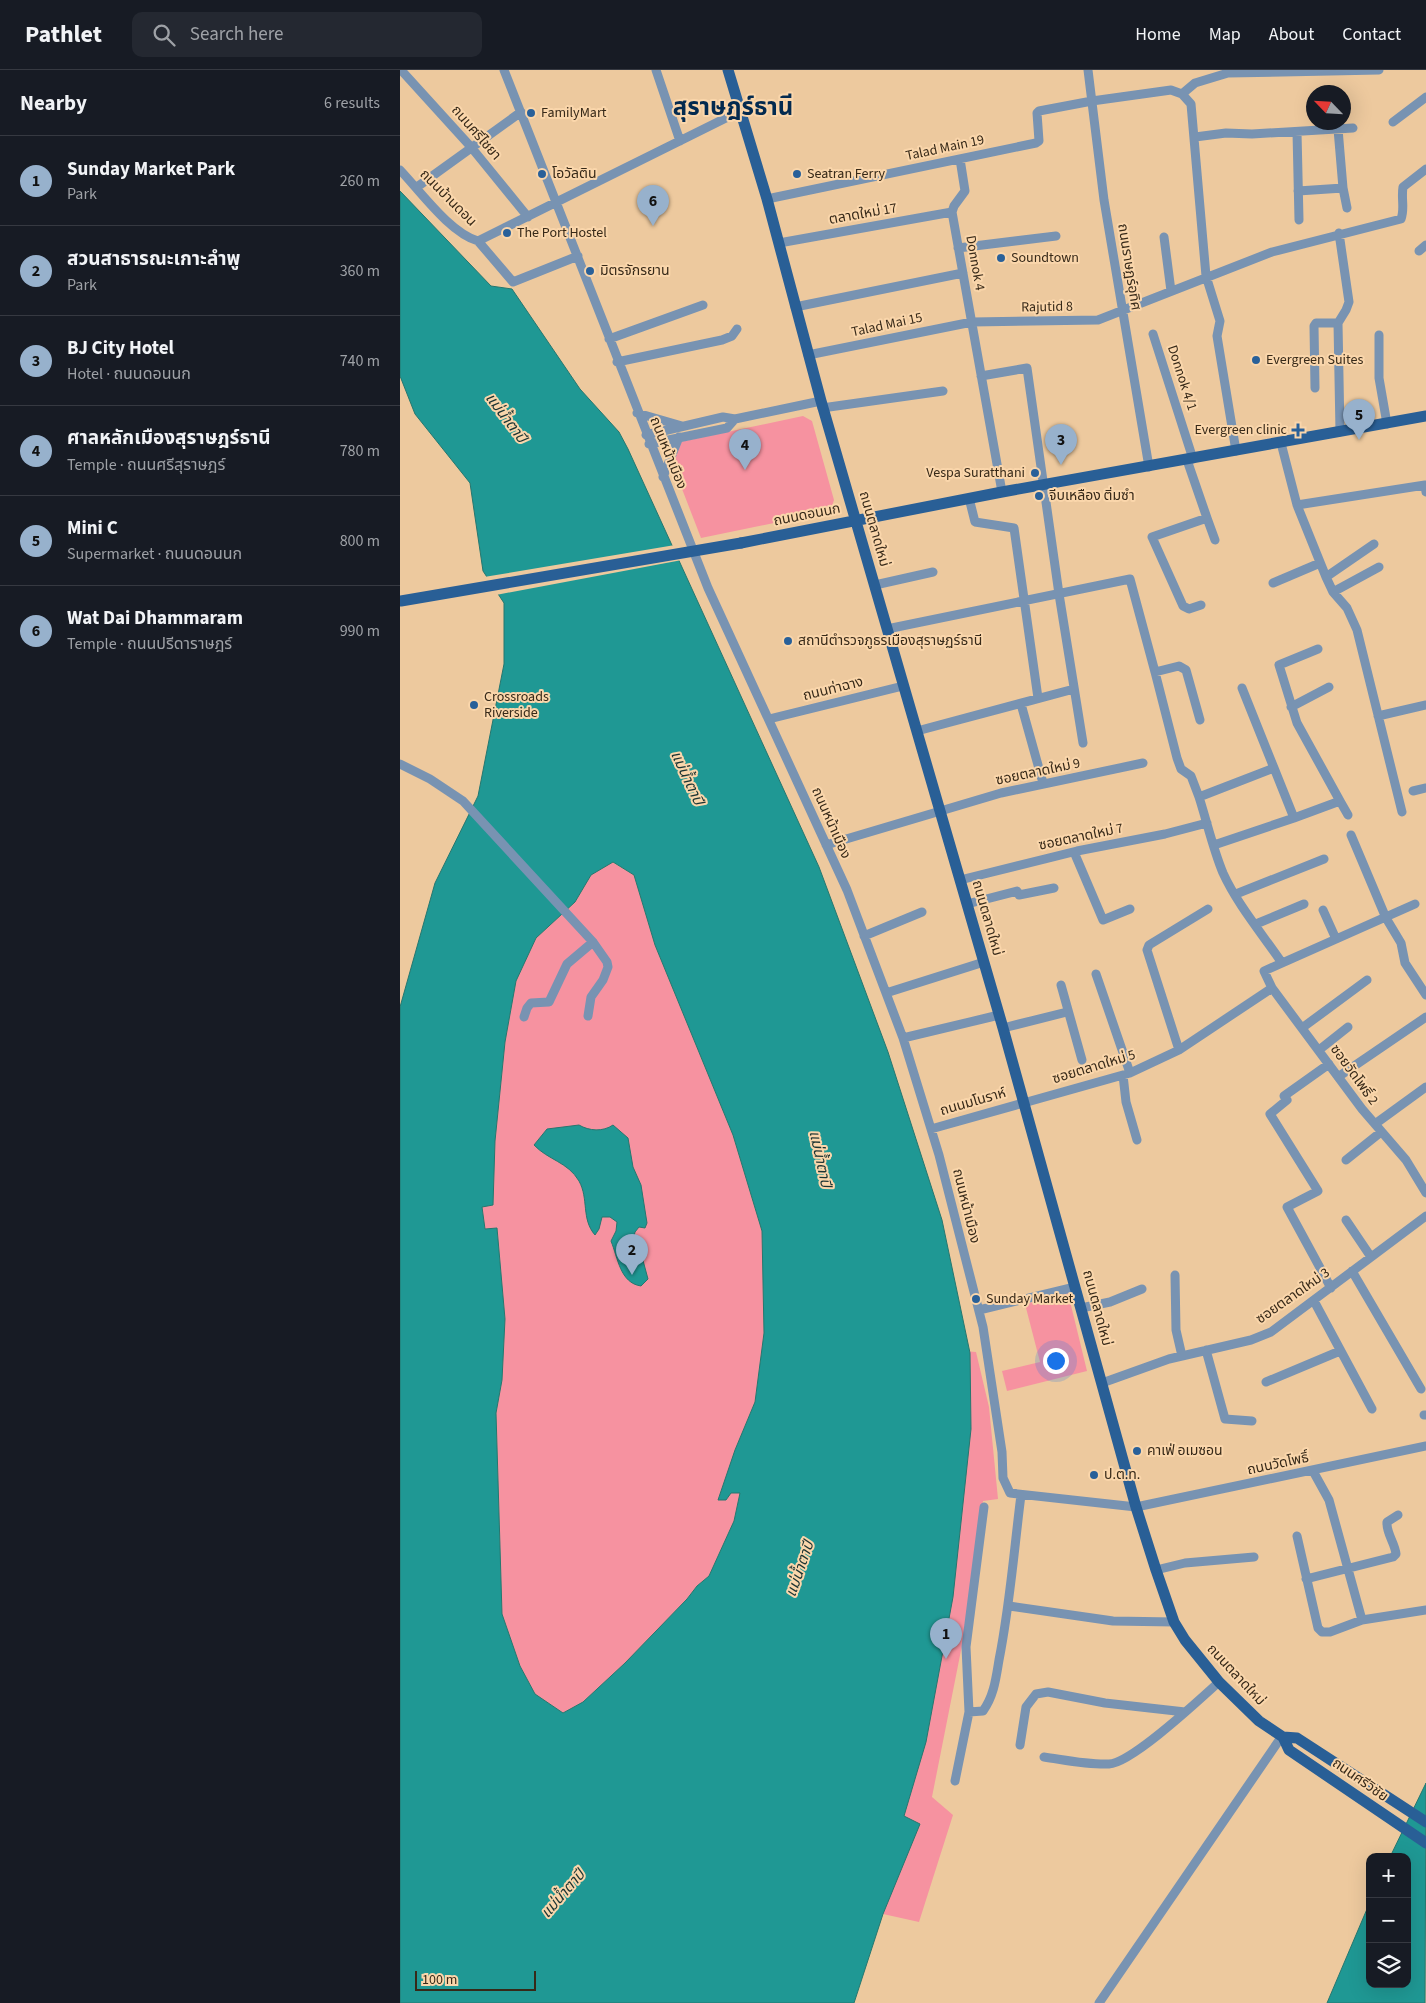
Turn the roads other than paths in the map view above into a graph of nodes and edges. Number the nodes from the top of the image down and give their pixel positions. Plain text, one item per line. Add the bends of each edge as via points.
1 (401, 70) edge
2 (504, 70) edge
3 (656, 70) edge
4 (728, 70) edge
5 (1088, 70) edge
6 (1379, 70) edge
7 (1182, 94) junction
8 (1426, 98) edge
9 (1092, 101) junction
10 (740, 111) junction
11 (521, 112) junction
12 (1393, 122) dead end
13 (1324, 130) edge
14 (1338, 130) edge
15 (1297, 132) junction
16 (1195, 137) junction
17 (680, 141) junction
18 (471, 147) junction
19 (960, 159) junction
20 (1426, 169) edge
21 (400, 170) edge
22 (417, 187) junction
23 (1343, 188) junction
24 (1298, 191) junction
25 (768, 199) junction
26 (557, 203) junction
27 (1346, 208) dead end
28 (952, 212) junction
29 (528, 217) junction
30 (1299, 220) dead end
31 (1339, 234) junction
32 (1056, 236) dead end
33 (1164, 237) dead end
34 (478, 241) junction
35 (779, 244) junction
36 (958, 248) junction
37 (578, 256) junction
38 (963, 273) junction
39 (1206, 276) junction
40 (1171, 291) junction
41 (704, 304) dead end
42 (795, 307) junction
43 (1122, 312) junction
44 (972, 322) junction
45 (1338, 323) junction
46 (737, 329) dead end
47 (1153, 334) dead end
48 (1379, 335) dead end
49 (609, 339) junction
50 (808, 355) junction
51 (617, 362) junction
52 (982, 376) junction
53 (1315, 388) dead end
54 (943, 391) dead end
55 (822, 404) junction
56 (637, 413) junction
57 (1426, 416) edge
58 (734, 419) junction
59 (1387, 424) junction
60 (684, 426) junction
61 (1340, 432) junction
62 (679, 437) junction
63 (648, 440) junction
64 (1281, 443) junction
65 (1236, 451) junction
66 (1190, 460) junction
67 (1149, 467) junction
68 (663, 477) junction
69 (1044, 485) junction
70 (1002, 492) junction
71 (1426, 492) edge
72 (969, 498) junction
73 (1297, 505) junction
74 (1207, 518) junction
75 (857, 521) junction
76 (1215, 540) dead end
77 (1374, 544) dead end
78 (1320, 563) junction
79 (1380, 567) dead end
80 (933, 572) dead end
81 (1326, 577) junction
82 (1273, 583) dead end
83 (875, 585) junction
84 (1333, 592) junction
85 (1058, 594) junction
86 (400, 601) edge
87 (1024, 602) junction
88 (1201, 605) dead end
89 (887, 629) junction
90 (1318, 649) dead end
91 (1155, 672) junction
92 (903, 686) junction
93 (1329, 687) dead end
94 (1242, 688) dead end
95 (1074, 689) junction
96 (1038, 698) junction
97 (1021, 704) junction
98 (1426, 705) edge
99 (1291, 707) junction
100 (1378, 716) junction
101 (769, 719) junction
102 (1200, 720) dead end
103 (917, 731) junction
104 (1083, 743) dead end
105 (1143, 763) dead end
106 (400, 764) edge
107 (1274, 768) junction
108 (1043, 783) junction
109 (1426, 788) edge
110 (1413, 791) dead end
111 (1199, 796) junction
112 (1340, 801) junction
113 (940, 812) junction
114 (1402, 812) dead end
115 (1348, 815) dead end
116 (1294, 818) junction
117 (1207, 823) junction
118 (1351, 835) dead end
119 (826, 845) junction
120 (1214, 845) junction
121 (1074, 852) junction
122 (1324, 859) dead end
123 (960, 880) junction
124 (1054, 888) dead end
125 (1236, 894) junction
126 (967, 904) junction
127 (1304, 904) dead end
128 (1415, 904) dead end
129 (1130, 909) dead end
130 (1208, 909) dead end
131 (1323, 910) dead end
132 (922, 912) dead end
133 (1386, 918) junction
134 (1256, 924) junction
135 (864, 936) junction
136 (1336, 939) junction
137 (593, 942) junction
138 (984, 962) junction
139 (1282, 963) junction
140 (1096, 974) dead end
141 (1367, 980) dead end
142 (1061, 985) dead end
143 (1272, 988) junction
144 (886, 993) junction
145 (1426, 995) edge
146 (1068, 1012) junction
147 (999, 1015) junction
148 (588, 1016) dead end
149 (524, 1017) dead end
150 (1426, 1017) edge
151 (1348, 1027) dead end
152 (1003, 1028) junction
153 (1302, 1028) junction
154 (903, 1038) junction
155 (1179, 1050) junction
156 (1319, 1050) junction
157 (1082, 1060) dead end
158 (1329, 1064) junction
159 (1126, 1074) junction
160 (1338, 1077) junction
161 (1426, 1087) edge
162 (1024, 1102) junction
163 (1374, 1124) junction
164 (931, 1129) junction
165 (1381, 1132) junction
166 (1137, 1140) dead end
167 (1346, 1160) dead end
168 (1422, 1177) edge
169 (1426, 1193) edge
170 (1426, 1216) edge
171 (1346, 1220) dead end
172 (1371, 1257) junction
173 (1352, 1271) junction
174 (1175, 1275) dead end
175 (1075, 1287) junction
176 (1330, 1288) junction
177 (1142, 1289) dead end
178 (1314, 1301) junction
179 (1081, 1308) junction
180 (979, 1310) junction
181 (1206, 1350) junction
182 (1340, 1351) junction
183 (1182, 1356) junction
184 (1266, 1382) dead end
185 (1102, 1383) junction
186 (1421, 1389) dead end
187 (1372, 1409) dead end
188 (1252, 1421) dead end
189 (1426, 1446) edge
190 (1313, 1470) junction
191 (1021, 1495) junction
192 (984, 1507) dead end
193 (1136, 1507) junction
194 (1398, 1514) dead end
195 (1297, 1536) dead end
196 (1254, 1556) dead end
197 (1348, 1568) junction
198 (1156, 1570) junction
199 (1306, 1579) junction
200 (1009, 1606) junction
201 (1426, 1610) edge
202 (1362, 1620) junction
203 (1174, 1622) junction
204 (1220, 1682) junction
205 (969, 1712) junction
206 (1185, 1712) junction
207 (1282, 1737) junction
208 (1020, 1745) dead end
209 (1044, 1757) dead end
210 (955, 1781) dead end
211 (1426, 1822) edge
212 (1426, 1843) edge
213 (1099, 2003) edge

1 - 18 street, ถนนศรีไชยา
2 - 11 street, ถนนหน้าเมือง
3 - 17 street
4 - 10 main road, ถนนตลาดใหม่
5 - 9 street, ถนนราษฏร์อุทิศ
6 - 7 street via 1228,73 1195,83
7 - 9 street via 1171,90
7 - 16 street via 1191,104
8 - 12 street
9 - 19 street, Talad Main 19 via 1039,111 1039,141
9 - 43 street, ถนนราษฏร์อุทิศ
10 - 17 street
10 - 25 main road, ถนนตลาดใหม่
11 - 18 street
11 - 26 street, ถนนหน้าเมือง
13 - 15 street
14 - 23 street
15 - 16 street
15 - 24 street
16 - 39 street
17 - 26 street
18 - 22 street
18 - 29 street, ถนนศรีไชยา
19 - 25 street, Talad Main 19
19 - 28 street via 965,190
20 - 31 street, Rajutid 8 via 1403,187 1404,212 1400,219
21 - 22 street, ถนนบ้านดอน
22 - 34 street, ถนนบ้านดอน via 466,238
23 - 24 street
23 - 27 street
24 - 30 street
25 - 35 main road, ถนนตลาดใหม่
26 - 29 street
26 - 37 street, ถนนหน้าเมือง
28 - 35 street, ตลาดใหม่ 17
28 - 36 street, Donnok 4
29 - 34 street
31 - 39 street, Rajutid 8 via 1272,252
31 - 45 street via 1348,302
32 - 36 street
33 - 40 street
34 - 37 street via 513,282
35 - 42 main road, ถนนตลาดใหม่
36 - 38 street, Donnok 4
37 - 49 street, ถนนหน้าเมือง
38 - 42 street
38 - 44 street, Donnok 4
39 - 40 street, Rajutid 8
39 - 65 street via 1220,321 1217,336
40 - 43 street, Rajutid 8
41 - 49 street
42 - 50 main road, ถนนตลาดใหม่
43 - 44 street, Rajutid 8 via 1098,320
43 - 67 street, ถนนราษฏร์อุทิศ
44 - 50 street, Talad Mai 15
44 - 52 street, Donnok 4
45 - 53 street via 1316,323 1314,326
45 - 61 street
46 - 51 street via 732,336 722,340
47 - 66 street, Donnok 4/1
48 - 59 street via 1379,378
49 - 51 street, ถนนหน้าเมือง
50 - 55 main road, ถนนตลาดใหม่
51 - 56 street, ถนนหน้าเมือง
52 - 69 street via 1027,368
52 - 70 street, Donnok 4
54 - 55 street
55 - 58 street
55 - 75 main road, ถนนตลาดใหม่
56 - 60 street
56 - 63 street, ถนนหน้าเมือง
57 - 59 main road, ถนนดอนนก
58 - 60 street via 723,417
58 - 62 street via 727,428
59 - 61 main road, ถนนดอนนก
60 - 63 street
61 - 64 main road, ถนนดอนนก
62 - 63 street
62 - 68 street
63 - 68 street, ถนนหน้าเมือง
64 - 65 main road, ถนนดอนนก
64 - 73 street
65 - 66 main road, ถนนดอนนก
66 - 67 main road, ถนนดอนนก
66 - 74 street, Donnok 4/1
67 - 69 main road, ถนนดอนนก
68 - 101 street, ถนนหน้าเมือง via 708,588
69 - 70 main road, ถนนดอนนก
69 - 85 street
70 - 72 main road, ถนนดอนนก
71 - 73 street via 1424,485
72 - 75 main road, ถนนดอนนก
72 - 87 street via 975,522 1014,528
73 - 78 street
74 - 76 street, Donnok 4/1
74 - 88 street via 1152,537 1183,606 1190,609
75 - 83 main road, ถนนตลาดใหม่
75 - 86 main road, ถนนดอนนก, bridge via 741,544
77 - 81 street
78 - 81 street
78 - 82 street
79 - 84 street
80 - 83 street
81 - 84 street
83 - 89 main road, ถนนตลาดใหม่
84 - 100 street via 1347,608 1357,630
85 - 87 street
85 - 91 street via 1130,579
85 - 95 street
87 - 89 street
87 - 96 street
89 - 92 main road, ถนนตลาดใหม่
90 - 99 street via 1279,665
91 - 102 street via 1179,666 1186,670
91 - 111 street via 1177,758 1181,769 1191,776
92 - 101 street, ถนนท่าฉาง
92 - 103 main road, ถนนตลาดใหม่
93 - 99 street
94 - 107 street
95 - 96 street
95 - 104 street
96 - 97 street
97 - 103 street
97 - 108 street
98 - 100 street
99 - 112 street
100 - 114 street
101 - 119 street, ถนนหน้าเมือง
103 - 113 main road, ถนนตลาดใหม่
105 - 108 street, ซอยตลาดใหม่ 9
106 - 137 street via 463,801
107 - 111 street
107 - 116 street
108 - 113 street, ซอยตลาดใหม่ 9
109 - 110 street
111 - 117 street
112 - 115 street
112 - 116 street
113 - 119 street, ซอยตลาดใหม่ 9
113 - 123 main road, ถนนตลาดใหม่
116 - 120 street
117 - 120 street
117 - 121 street, ซอยตลาดใหม่ 7
118 - 133 street
119 - 135 street, ถนนหน้าเมือง
120 - 125 street via 1224,874
121 - 123 street, ซอยตลาดใหม่ 7
121 - 129 street via 1103,920
122 - 125 street
123 - 126 main road, ถนนตลาดใหม่
124 - 126 street via 1017,892
125 - 134 street
126 - 138 main road, ถนนตลาดใหม่
127 - 134 street
128 - 133 street
130 - 155 street via 1149,945 1147,950
131 - 136 street
132 - 135 street
133 - 136 street
133 - 145 street via 1401,943 1405,963
134 - 139 street
135 - 144 street, ถนนหน้าเมือง
136 - 139 street
137 - 148 street via 608,967 591,998
137 - 149 street via 567,964 549,1002 531,1003
138 - 144 street
138 - 147 main road, ถนนตลาดใหม่
139 - 143 street, ซอยวัดโพธิ์ 2 via 1264,971
140 - 159 street
141 - 153 street
142 - 146 street
143 - 153 street, ซอยวัดโพธิ์ 2
143 - 155 street, ซอยตลาดใหม่ 5
144 - 154 street, ถนนหน้าเมือง
146 - 152 street
146 - 157 street
147 - 152 main road, ถนนตลาดใหม่
147 - 154 street
150 - 160 street
151 - 156 street
152 - 162 main road, ถนนตลาดใหม่
153 - 156 street, ซอยวัดโพธิ์ 2
154 - 164 street, ถนนหน้าเมือง
155 - 159 street, ซอยตลาดใหม่ 5
156 - 158 street, ซอยวัดโพธิ์ 2
158 - 160 street, ซอยวัดโพธิ์ 2
158 - 176 street via 1284,1096 1287,1100 1270,1114 1318,1191 1287,1208
159 - 162 street, ซอยตลาดใหม่ 5
159 - 166 street via 1126,1102
160 - 163 street, ซอยวัดโพธิ์ 2
161 - 163 street
162 - 164 street, ถนนมโนราห์
162 - 175 main road, ถนนตลาดใหม่
163 - 165 street, ซอยวัดโพธิ์ 2
164 - 180 street, ถนนหน้าเมือง
165 - 167 street
165 - 168 street, ซอยวัดโพธิ์ 2
168 - 169 street, ซอยวัดโพธิ์ 2
170 - 172 street, ซอยตลาดใหม่ 3
171 - 172 street
172 - 173 street, ซอยตลาดใหม่ 3
173 - 176 street, ซอยตลาดใหม่ 3
173 - 186 street
174 - 183 street via 1176,1330
175 - 179 main road, ถนนตลาดใหม่
175 - 180 street
176 - 178 street, ซอยตลาดใหม่ 3
177 - 179 street via 1110,1302
178 - 181 street, ซอยตลาดใหม่ 3 via 1271,1332
178 - 182 street
179 - 185 main road, ถนนตลาดใหม่
180 - 191 street, ถนนหน้าเมือง via 1003,1478 1010,1493
181 - 183 street, ซอยตลาดใหม่ 3
181 - 188 street via 1225,1420
182 - 184 street
182 - 187 street
183 - 185 street, ซอยตลาดใหม่ 3
185 - 193 main road, ถนนตลาดใหม่
189 - 190 street, ถนนวัดโพธิ์
190 - 193 street, ถนนวัดโพธิ์
190 - 197 street via 1329,1500
191 - 193 street
191 - 200 street
192 - 205 street via 966,1647
193 - 198 main road, ถนนตลาดใหม่
194 - 197 street via 1386,1526 1396,1554
195 - 199 street
196 - 198 street via 1185,1563
197 - 199 street
197 - 202 street
198 - 203 main road, ถนนตลาดใหม่
199 - 202 street via 1318,1628 1322,1632
200 - 203 street via 1112,1621
200 - 205 street via 990,1702 983,1711
201 - 202 street
203 - 204 main road, ถนนตลาดใหม่
204 - 206 street
204 - 207 main road, ถนนตลาดใหม่ via 1259,1721
205 - 210 street
206 - 208 street via 1105,1703 1048,1692 1036,1694 1026,1707
206 - 209 street via 1124,1759 1111,1764
207 - 211 main road, ถนนศรีวิชัย via 1297,1738
207 - 212 main road, ถนนศรีวิชัย via 1289,1750
207 - 213 street

